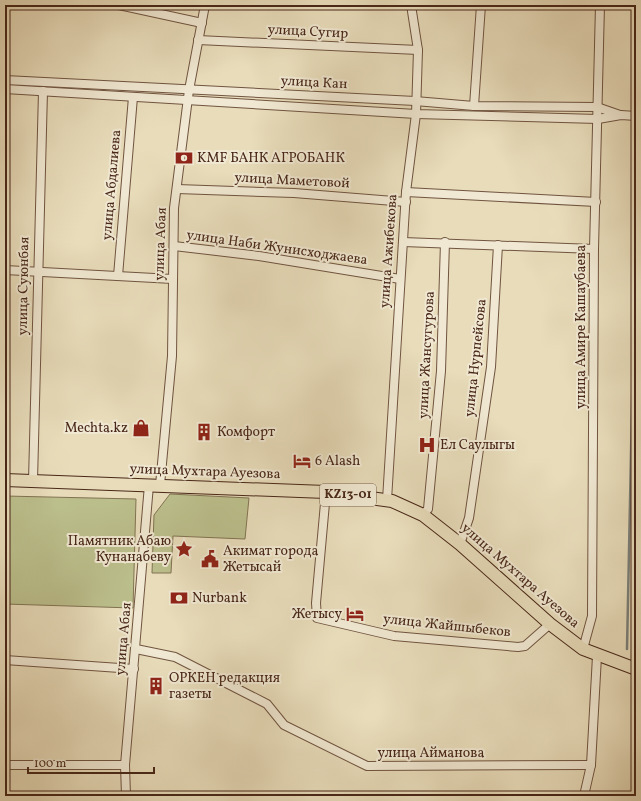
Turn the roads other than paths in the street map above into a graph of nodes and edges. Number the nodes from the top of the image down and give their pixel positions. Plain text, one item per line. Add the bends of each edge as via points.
1 (119, 5) edge
2 (205, 5) edge
3 (412, 5) edge
4 (481, 5) edge
5 (600, 5) edge
6 (202, 23) junction
7 (198, 40) junction
8 (418, 50) junction
9 (5, 80) edge
10 (5, 89) edge
11 (189, 90) junction
12 (43, 91) junction
13 (133, 97) junction
14 (188, 100) junction
15 (415, 101) junction
16 (474, 106) junction
17 (597, 107) junction
18 (416, 114) junction
19 (621, 116) junction
20 (636, 116) edge
21 (598, 119) junction
22 (177, 189) junction
23 (406, 192) junction
24 (406, 202) junction
25 (596, 202) junction
26 (403, 242) junction
27 (446, 242) junction
28 (498, 245) junction
29 (174, 246) junction
30 (594, 249) junction
31 (5, 270) edge
32 (37, 271) junction
33 (118, 276) junction
34 (173, 279) junction
35 (400, 279) junction
36 (5, 480) edge
37 (33, 481) junction
38 (155, 485) junction
39 (326, 492) junction
40 (386, 500) junction
41 (423, 515) junction
42 (460, 544) junction
43 (550, 624) junction
44 (136, 649) junction
45 (583, 649) junction
46 (597, 656) junction
47 (5, 660) edge
48 (134, 669) junction
49 (636, 669) edge
50 (5, 765) edge
51 (125, 765) junction
52 (591, 765) junction
53 (126, 796) edge
54 (584, 796) edge

1 - 6 street
2 - 6 street, улица Абая
3 - 8 street, улица Ажибекова
4 - 16 street
5 - 17 street, улица Амире Кашаубаева
6 - 7 street, улица Абая
7 - 8 street, улица Сугир
7 - 11 street, улица Абая
8 - 15 street, улица Ажибекова
9 - 11 street, улица Кан
10 - 12 street, улица Кан
11 - 14 street, улица Абая
11 - 15 street, улица Кан
12 - 13 street, улица Кан
12 - 32 street, улица Суюнбая
13 - 14 street, улица Кан
13 - 33 street, улица Абдалиева
14 - 18 street, улица Кан
14 - 22 street, улица Абая
15 - 16 street, улица Кан
15 - 18 street, улица Ажибекова
16 - 17 street, улица Кан
17 - 19 street, улица Кан
17 - 21 street, улица Амире Кашаубаева
18 - 21 street, улица Кан
18 - 23 street, улица Ажибекова
19 - 20 street, улица Кан
19 - 21 street, улица Кан
21 - 25 street, улица Амире Кашаубаева
22 - 24 street, улица Маметовой via 294,193
22 - 29 street, улица Абая
23 - 24 street, улица Ажибекова
23 - 25 street
24 - 26 street, улица Ажибекова
25 - 30 street, улица Амире Кашаубаева
26 - 27 street
26 - 35 street, улица Ажибекова
27 - 28 street
27 - 41 street, улица Жансугурова via 441,371 428,509
28 - 30 street
28 - 42 street, улица Нурпейсова via 491,367 469,518
29 - 34 street, улица Абая
29 - 35 street, улица Наби Жунисходжаева via 259,256
30 - 45 street, улица Амире Кашаубаева via 592,616
31 - 32 street
32 - 33 street
32 - 37 street, улица Суюнбая
33 - 34 street
34 - 38 street, улица Абая via 172,356
35 - 40 street, улица Ажибекова
36 - 37 main road, улица Мухтара Ауезова / KZ13-01
37 - 38 main road, улица Мухтара Ауезова / KZ13-01
38 - 39 main road, улица Мухтара Ауезова / KZ13-01
38 - 44 street, улица Абая
39 - 40 main road, улица Мухтара Ауезова / KZ13-01
39 - 43 street, улица Жайшыбеков via 316,603 317,618 394,636 518,647 525,646
40 - 41 main road, улица Мухтара Ауезова / KZ13-01
41 - 42 main road, улица Мухтара Ауезова / KZ13-01
42 - 43 main road, улица Мухтара Ауезова / KZ13-01
43 - 45 main road, улица Мухтара Ауезова / KZ13-01
44 - 48 street, улица Абая
44 - 52 street, улица Айманова via 176,657 267,704 284,725 367,766
45 - 46 main road, улица Мухтара Ауезова / KZ13-01
46 - 49 main road, улица Мухтара Ауезова / KZ13-01
46 - 52 street
47 - 48 street
48 - 51 street, улица Абая
50 - 51 street
51 - 53 street, улица Абая
52 - 54 street

